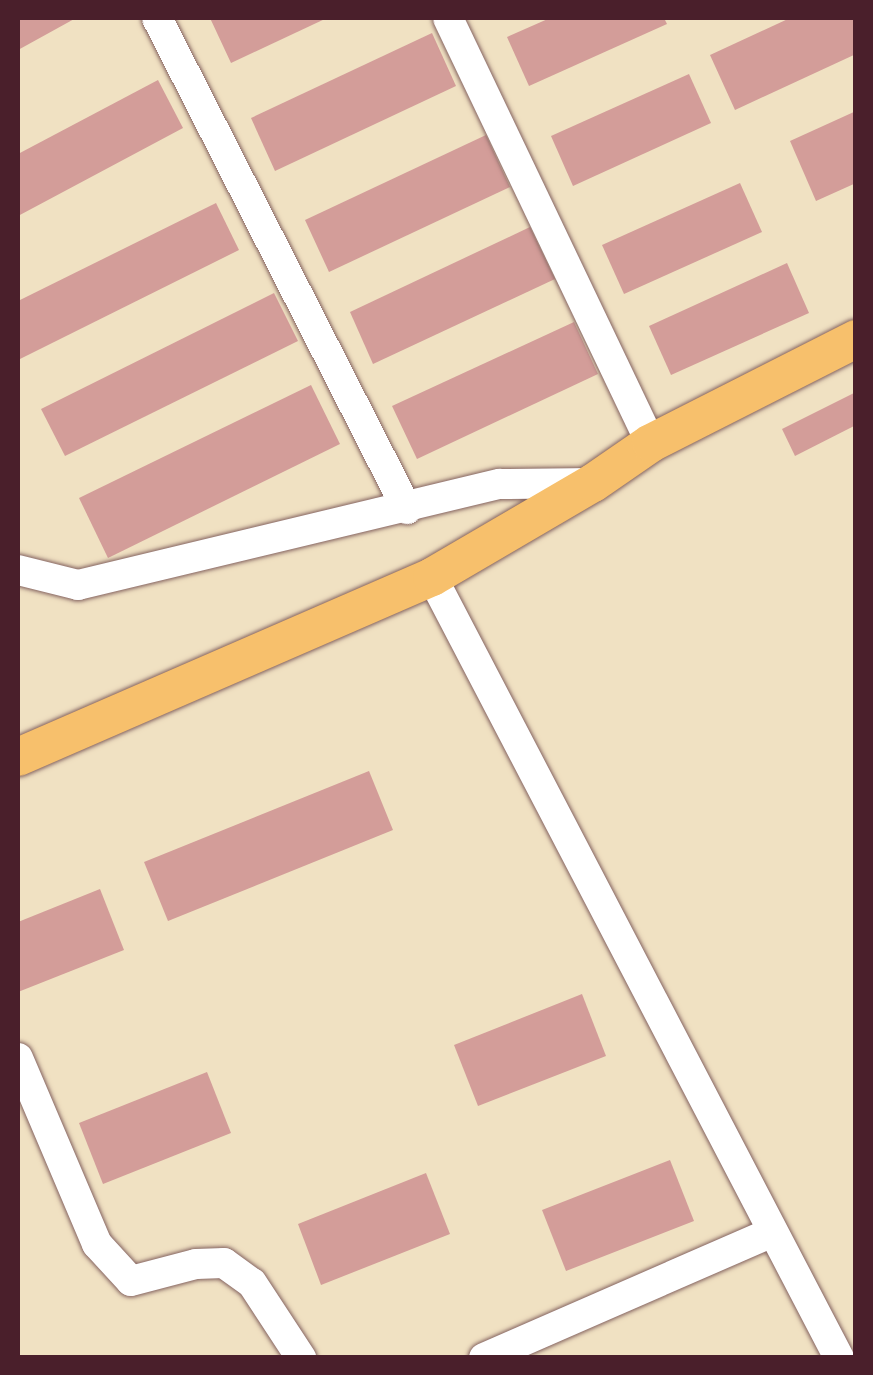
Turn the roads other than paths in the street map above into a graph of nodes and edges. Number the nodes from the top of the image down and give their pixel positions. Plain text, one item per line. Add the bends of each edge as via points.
1 (157, 18) edge
2 (448, 18) edge
3 (856, 339) edge
4 (651, 443) junction
5 (593, 483) junction
6 (407, 509) junction
7 (18, 570) edge
8 (432, 577) junction
9 (18, 756) edge
10 (18, 1058) edge
11 (774, 1232) junction
12 (301, 1358) edge
13 (484, 1358) edge
14 (839, 1358) edge

1 - 6 street
2 - 4 street
3 - 4 main road
4 - 5 main road
5 - 6 street via 500,484
5 - 8 main road
6 - 7 street via 78,585
8 - 9 main road
8 - 11 street
10 - 12 street via 97,1244 131,1281 224,1263 252,1282
11 - 13 street
11 - 14 street

